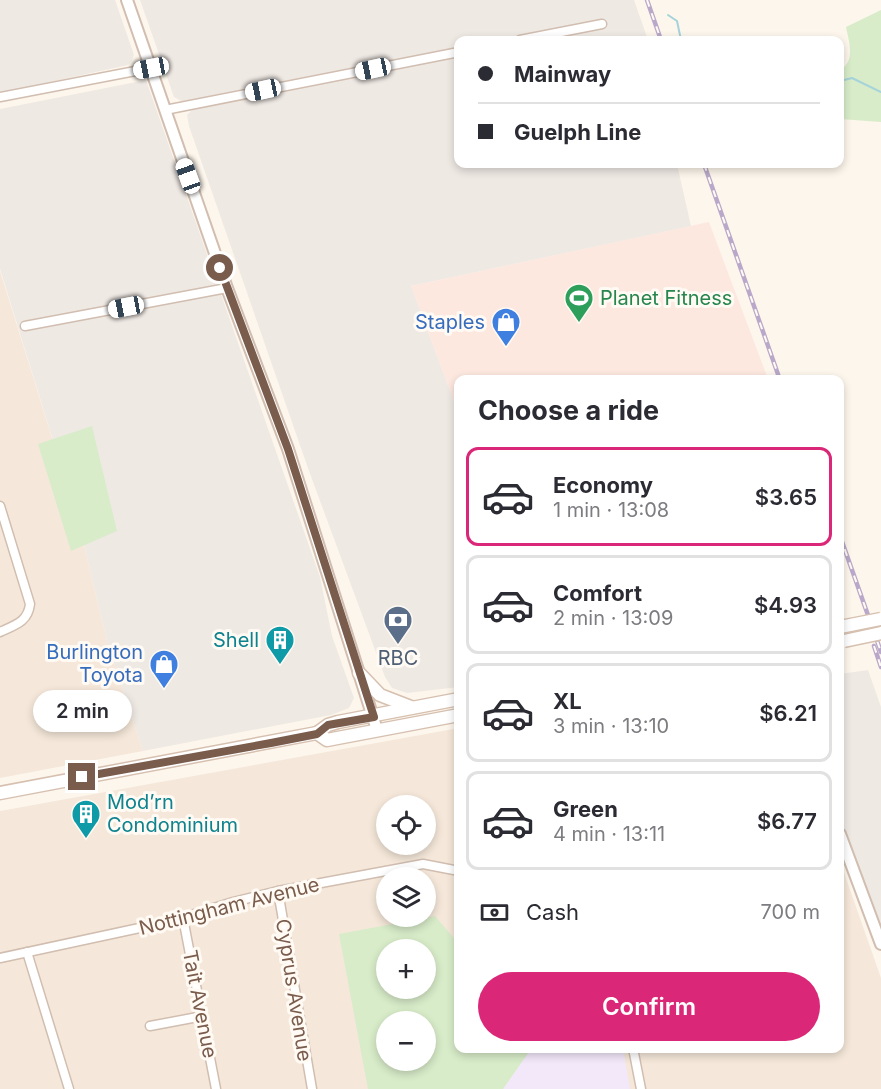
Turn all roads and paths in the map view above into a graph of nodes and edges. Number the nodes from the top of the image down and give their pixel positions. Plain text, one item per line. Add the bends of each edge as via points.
1 (127, 0) edge
2 (602, 24) dead end
3 (540, 36) edge
4 (454, 53) edge
5 (151, 68) junction
6 (0, 97) edge
7 (165, 110) junction
8 (226, 288) junction
9 (25, 326) dead end
10 (0, 506) edge
11 (881, 619) edge
12 (844, 626) edge
13 (0, 632) edge
14 (881, 633) edge
15 (844, 641) edge
16 (359, 673) junction
17 (454, 700) edge
18 (424, 706) junction
19 (454, 715) edge
20 (374, 717) junction
21 (377, 730) junction
22 (317, 734) junction
23 (0, 793) edge
24 (844, 845) edge
25 (454, 871) edge
26 (278, 891) junction
27 (183, 918) junction
28 (881, 944) edge
29 (27, 952) junction
30 (0, 958) edge
31 (203, 1016) junction
32 (150, 1026) dead end
33 (634, 1053) edge
34 (69, 1089) edge
35 (216, 1089) edge
36 (312, 1089) edge
37 (641, 1089) edge

1 - 5 street
2 - 3 street
4 - 7 street
5 - 6 street
5 - 7 street
7 - 8 street
8 - 9 street
8 - 16 street via 288,449
10 - 13 street via 30,604 24,620
11 - 12 main road, bridge
14 - 15 main road, bridge
16 - 18 main road via 389,700 405,706
16 - 20 street
17 - 18 main road
18 - 20 main road
19 - 21 main road
20 - 21 street
20 - 22 main road via 328,725
21 - 22 main road via 327,740
22 - 23 main road
24 - 28 street
25 - 26 street, Nottingham Avenue via 423,864
26 - 27 street, Nottingham Avenue
26 - 36 street, Cyprus Avenue
27 - 29 street, Nottingham Avenue
27 - 31 street, Tait Avenue
29 - 30 street, Nottingham Avenue
29 - 34 street
31 - 32 street
31 - 35 street, Tait Avenue
33 - 37 street

